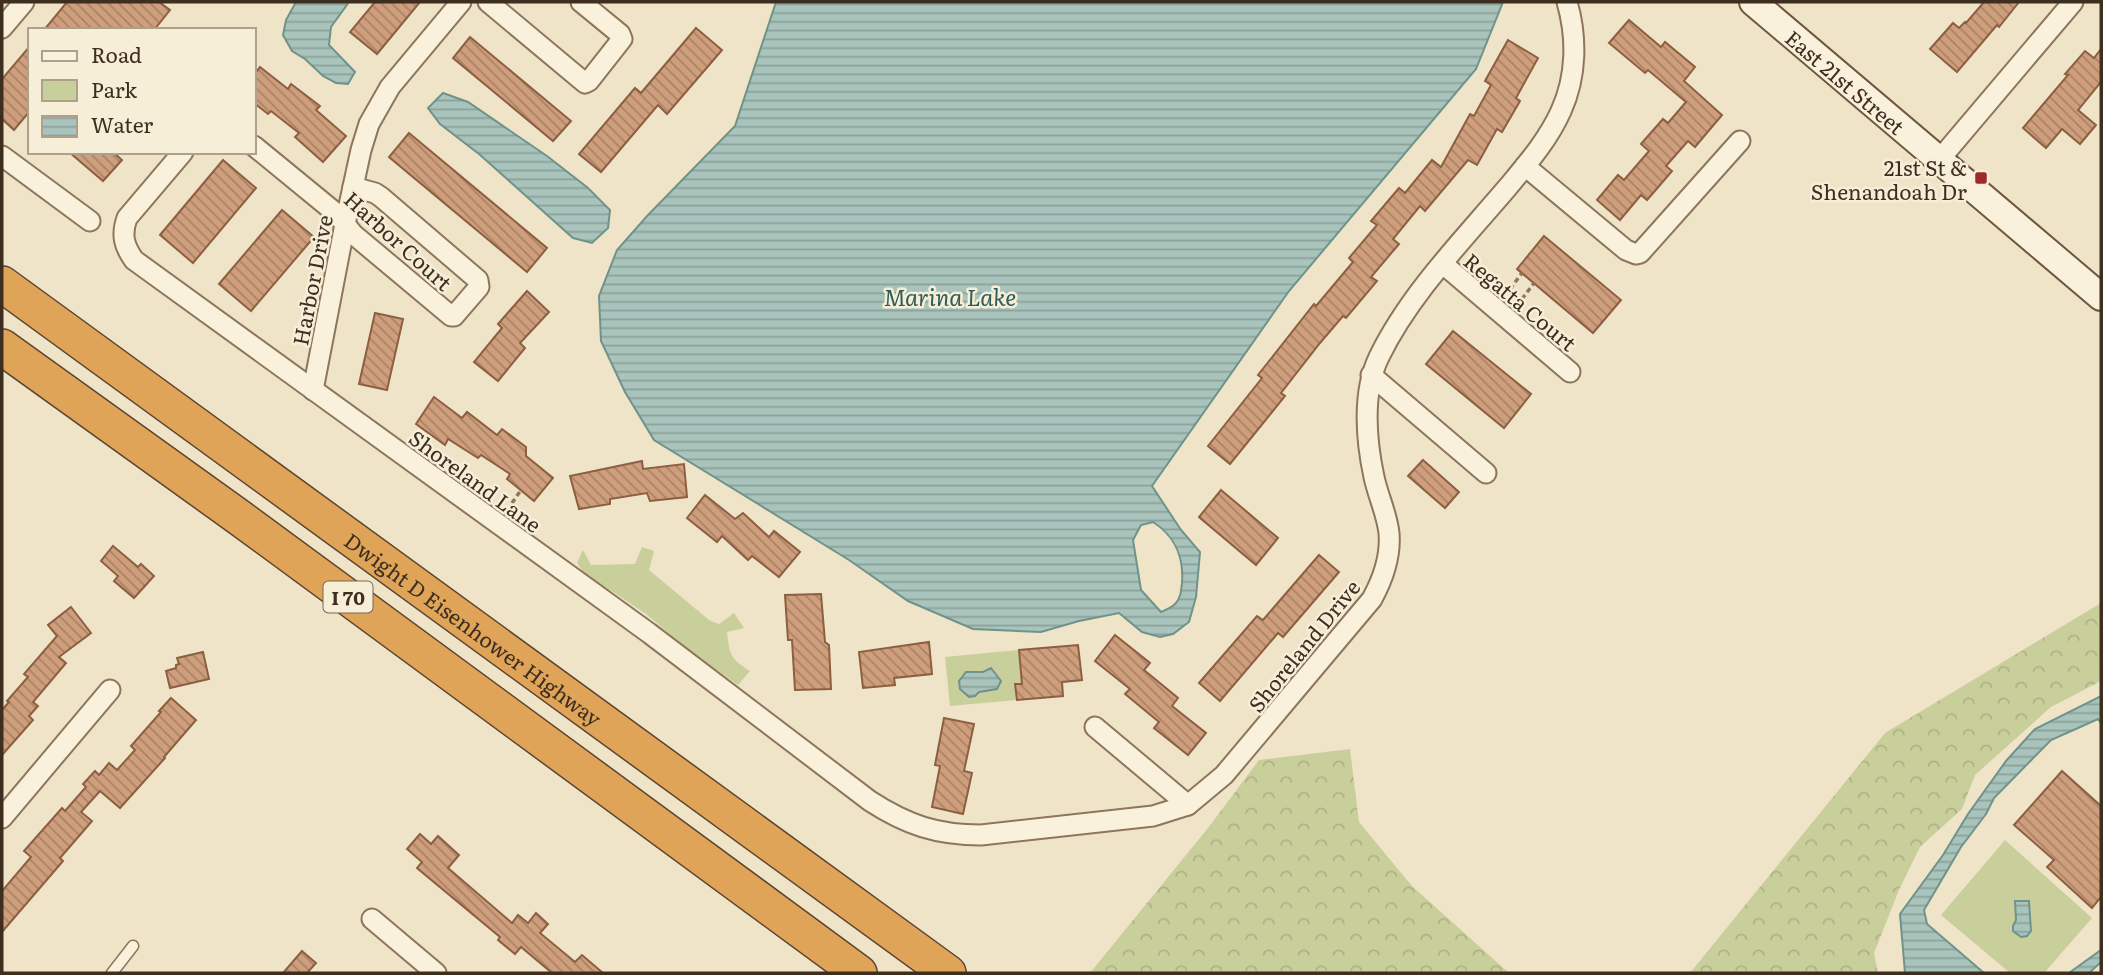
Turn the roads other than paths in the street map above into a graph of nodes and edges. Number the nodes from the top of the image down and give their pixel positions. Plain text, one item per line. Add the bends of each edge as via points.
1 (24, 2) edge
2 (461, 2) edge
3 (488, 2) edge
4 (581, 2) edge
5 (1567, 2) edge
6 (1753, 2) edge
7 (2073, 2) edge
8 (2, 28) edge
9 (1740, 141) dead end
10 (256, 148) edge
11 (181, 154) edge
12 (2, 156) edge
13 (1940, 159) junction
14 (1525, 166) junction
15 (353, 187) junction
16 (90, 221) dead end
17 (345, 223) junction
18 (1443, 264) junction
19 (2, 284) edge
20 (2101, 297) edge
21 (2, 347) edge
22 (1570, 372) dead end
23 (1371, 375) junction
24 (313, 390) junction
25 (1486, 473) dead end
26 (110, 690) dead end
27 (1094, 727) dead end
28 (1188, 804) junction
29 (896, 817) joint
30 (2, 818) edge
31 (372, 919) dead end
32 (132, 946) dead end
33 (112, 973) edge
34 (436, 973) edge
35 (859, 973) edge
36 (948, 973) edge

1 - 8 street
2 - 15 street, Harbor Drive via 379,105 363,143
3 - 4 street via 584,83 622,39
5 - 14 street, Shoreland Drive via 1574,45 1572,77 1563,108
6 - 13 main road, East 21st Street
7 - 13 street
9 - 14 street via 1636,254
10 - 17 street, Harbor Court
11 - 24 street, Shoreland Lane via 127,218 123,235 128,251 139,264
12 - 16 street
13 - 20 main road, East 21st Street
14 - 18 street, Shoreland Drive
15 - 17 street, Harbor Drive
15 - 17 street, Harbor Court via 381,197 478,280 479,287 452,316
17 - 24 street, Harbor Drive
18 - 22 street, Regatta Court
18 - 23 street, Shoreland Drive via 1404,313
19 - 36 highway, Dwight D Eisenhower Highway / I 70
21 - 35 highway, I 70
23 - 25 street
23 - 28 street, Shoreland Drive via 1369,440 1389,534 1383,576 1373,599 1224,775
24 - 29 street, Shoreland Lane
26 - 30 street
27 - 28 street
28 - 29 street, Shoreland Drive via 1153,816 981,835 942,833
31 - 34 street
32 - 33 lane

